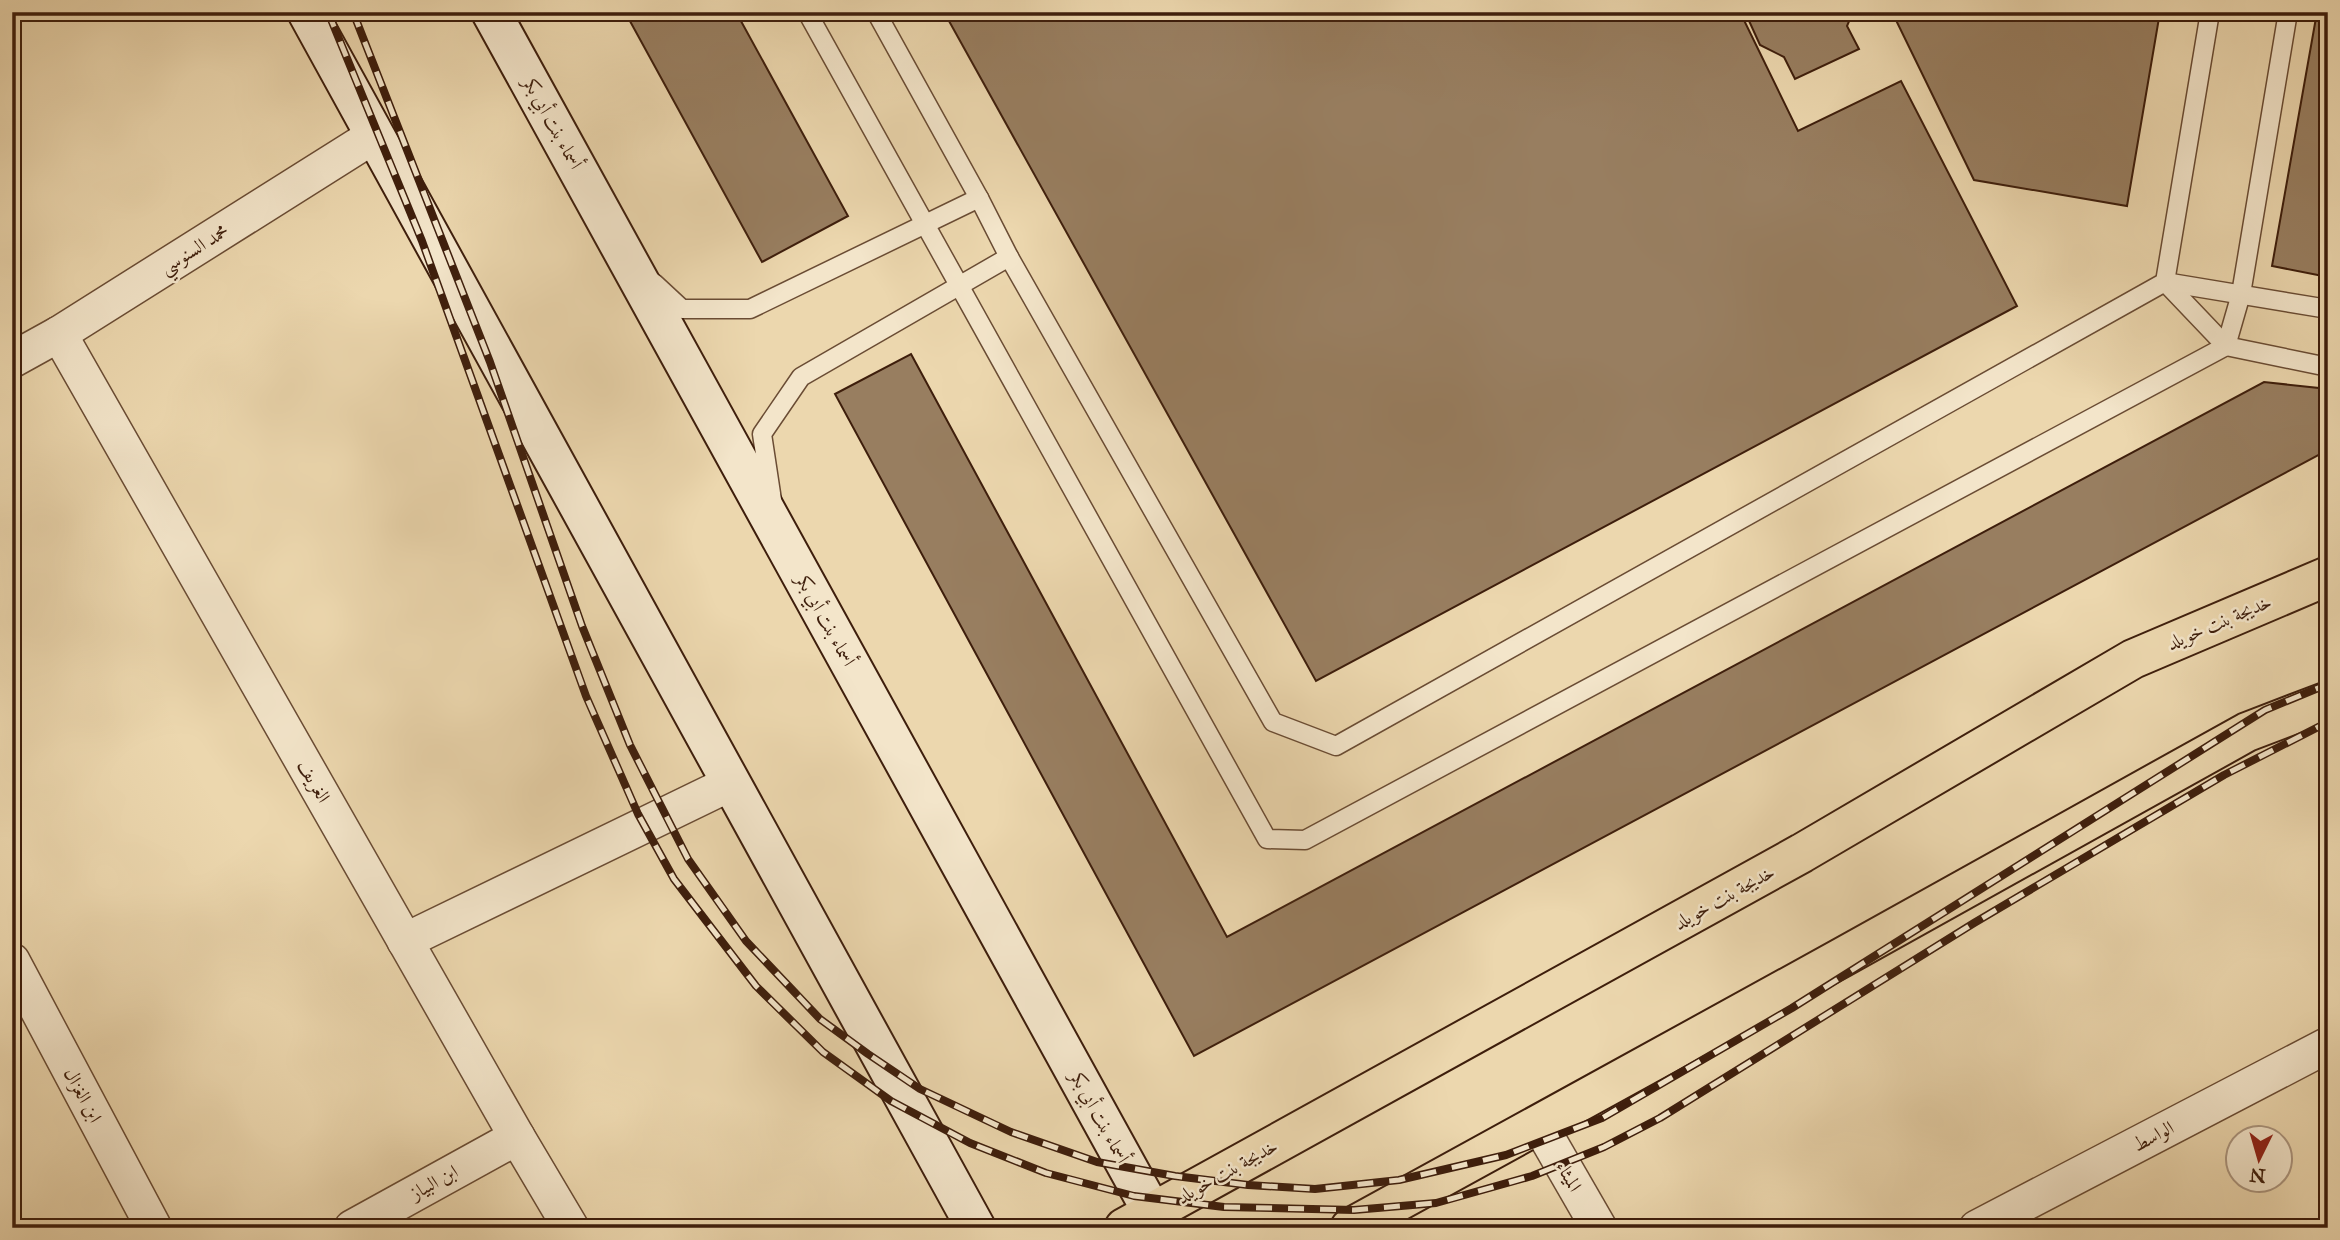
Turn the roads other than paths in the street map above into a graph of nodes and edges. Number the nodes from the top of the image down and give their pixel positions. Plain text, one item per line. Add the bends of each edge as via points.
1 (307, 12) edge
2 (491, 12) edge
3 (807, 12) edge
4 (876, 12) edge
5 (2210, 12) edge
6 (2288, 12) edge
7 (374, 135) junction
8 (979, 198) junction
9 (925, 224) junction
10 (1009, 257) junction
11 (629, 261) junction
12 (2165, 282) junction
13 (960, 287) junction
14 (2241, 294) junction
15 (2328, 309) edge
16 (59, 334) junction
17 (2226, 346) junction
18 (12, 360) edge
19 (2328, 367) edge
20 (777, 531) junction
21 (2328, 576) edge
22 (2328, 701) edge
23 (731, 783) junction
24 (405, 941) junction
25 (12, 961) edge
26 (2328, 1045) edge
27 (1539, 1124) junction
28 (517, 1137) junction
29 (1146, 1223) edge
30 (155, 1228) edge
31 (352, 1228) edge
32 (571, 1228) edge
33 (976, 1228) edge
34 (1350, 1228) edge
35 (1599, 1228) edge
36 (1977, 1228) edge

1 - 7 main road
2 - 11 main road, أسماء بنت أبي بكر
3 - 9 lane
4 - 8 lane
5 - 12 lane
6 - 14 lane
7 - 16 street, محمد السنوسي
7 - 23 main road
8 - 9 lane
8 - 10 lane
9 - 11 lane via 750,309 682,309
9 - 13 lane
10 - 12 lane via 1273,722 1336,747
10 - 13 lane
11 - 20 main road, أسماء بنت أبي بكر
12 - 14 lane
12 - 17 lane
13 - 17 lane via 1267,839 1305,840
13 - 20 lane via 801,377 762,434
14 - 15 lane
14 - 17 lane
16 - 18 street, محمد السنوسي
16 - 24 street, الغريف
17 - 19 lane
20 - 29 main road, أسماء بنت أبي بكر
21 - 29 main road, خديجة بنت خويلد via 2133,659 1802,853
22 - 27 main road via 2247,732
23 - 24 street
23 - 33 main road
24 - 28 street, الغريف
25 - 30 street, ابن الغزال
26 - 36 street, الواسط
27 - 34 main road
27 - 35 street, الميثاء
28 - 31 street, ابن البياز
28 - 32 street, الغريف

